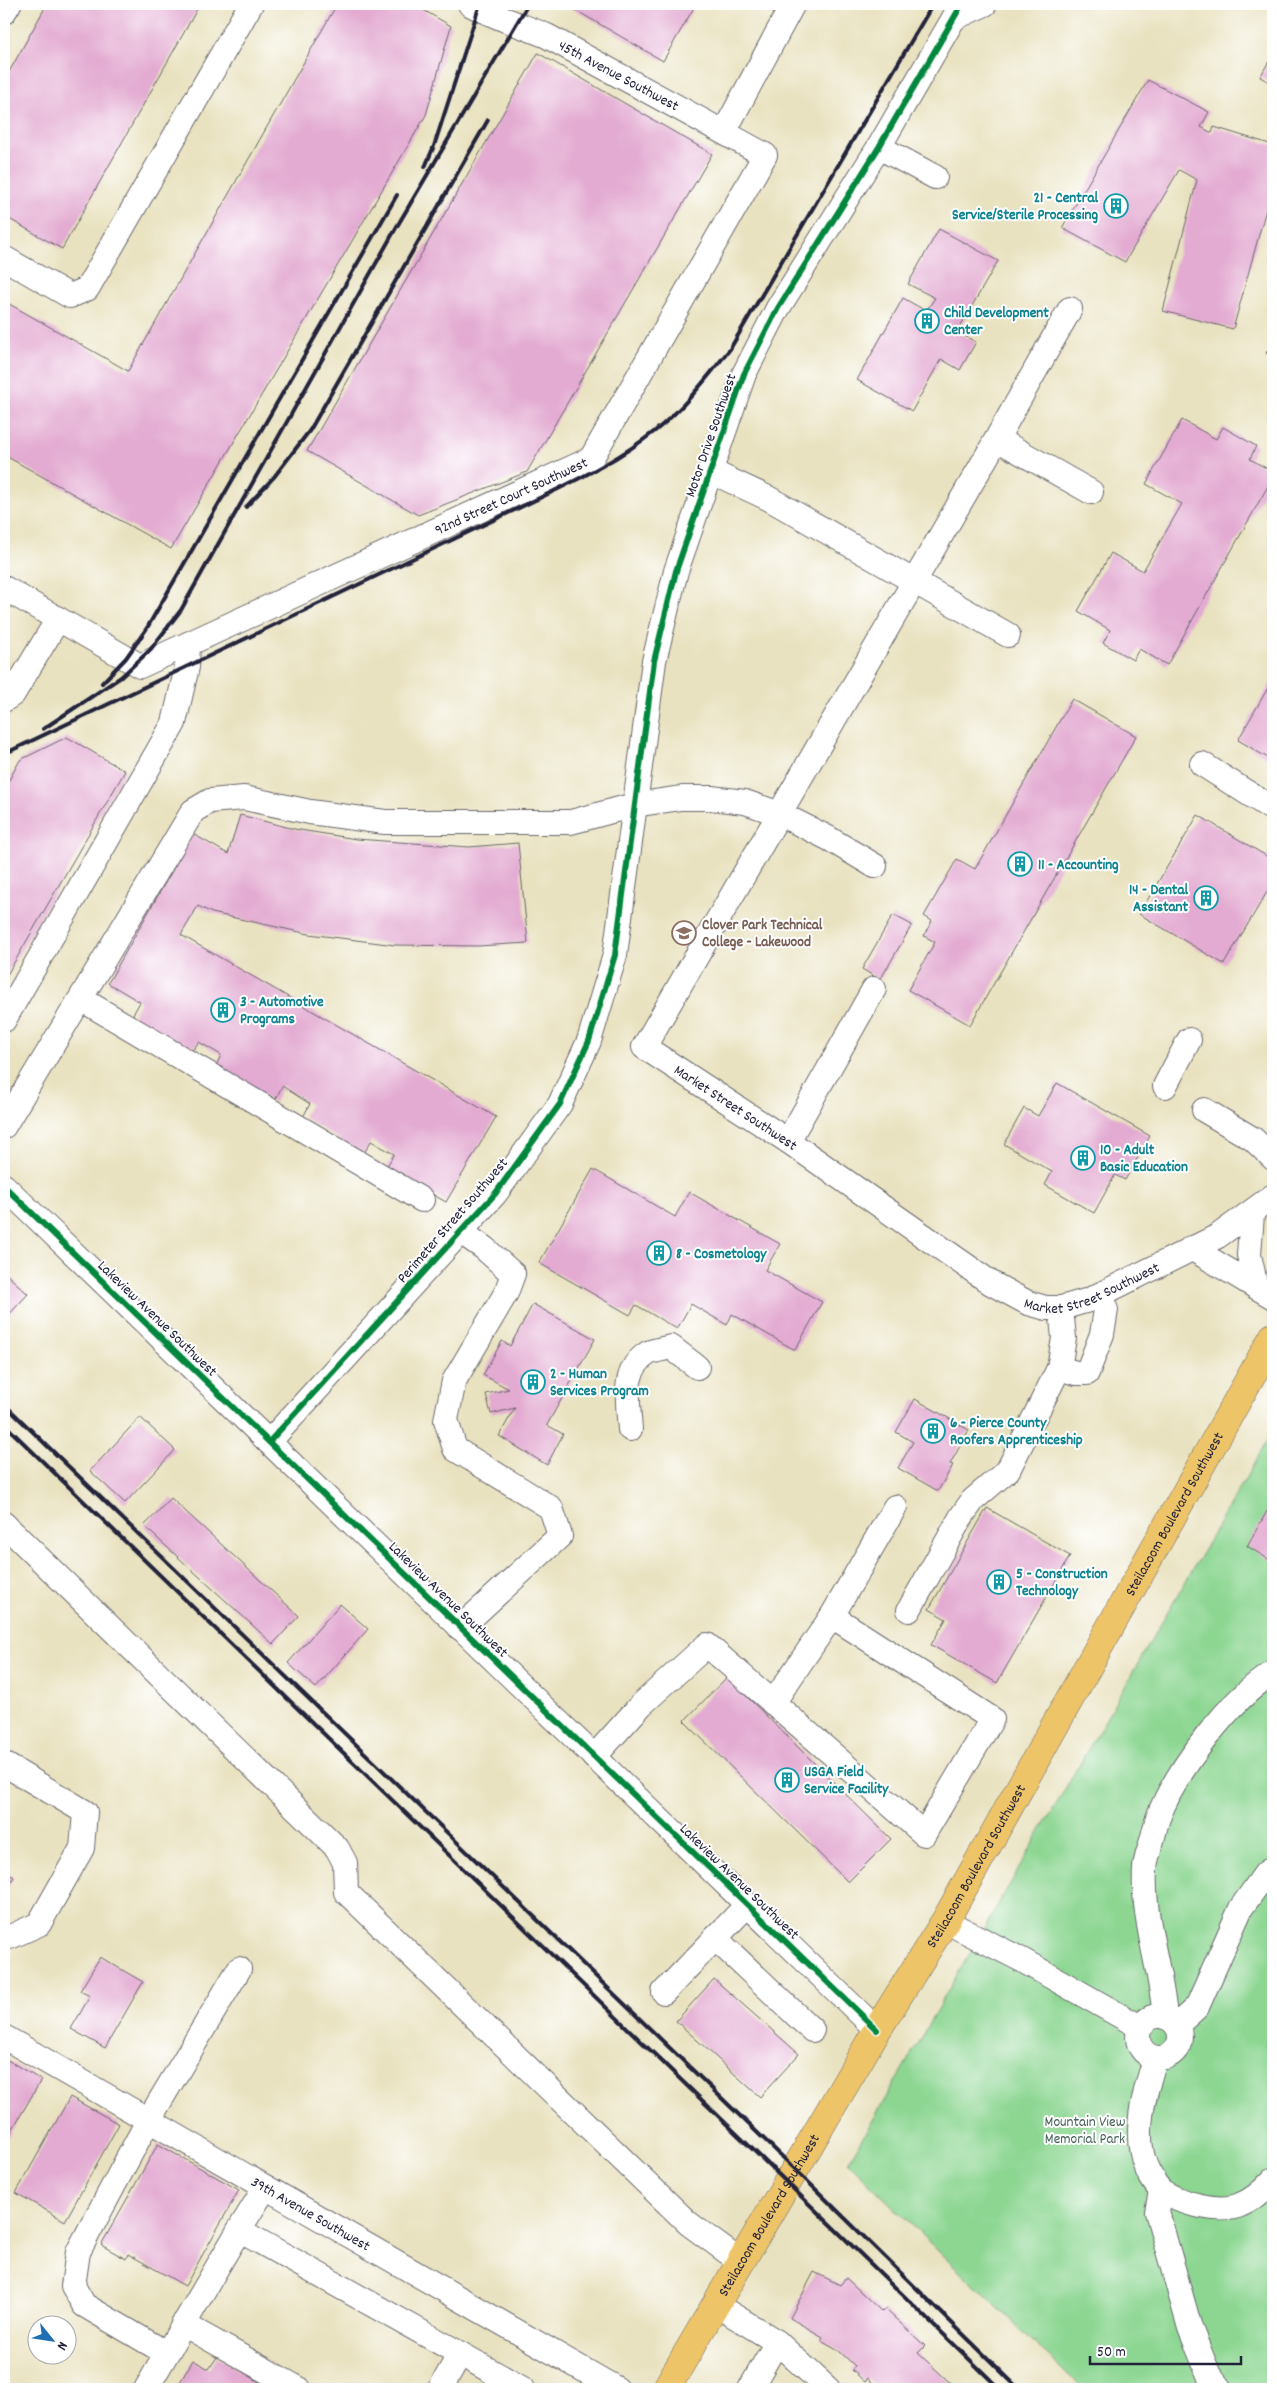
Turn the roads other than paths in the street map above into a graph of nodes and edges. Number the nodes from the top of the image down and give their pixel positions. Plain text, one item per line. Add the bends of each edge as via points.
1 (9, 4) edge
2 (251, 4) edge
3 (470, 4) edge
4 (793, 4) edge
5 (985, 4) edge
6 (496, 10) edge
7 (958, 11) edge
8 (4, 12) edge
9 (724, 132) junction
10 (879, 147) junction
11 (765, 155) joint
12 (935, 177) dead end
13 (4, 258) edge
14 (1070, 309) dead end
15 (997, 439) junction
16 (710, 471) junction
17 (1091, 492) dead end
18 (914, 582) junction
19 (4, 588) edge
20 (58, 619) junction
21 (1008, 635) dead end
22 (188, 644) junction
23 (4, 700) edge
24 (1202, 764) dead end
25 (634, 805) junction
26 (1273, 809) edge
27 (780, 814) junction
28 (875, 866) dead end
29 (874, 989) dead end
30 (81, 999) junction
31 (4, 1020) edge
32 (1189, 1040) dead end
33 (1165, 1086) dead end
34 (1204, 1110) dead end
35 (4, 1126) edge
36 (788, 1142) junction
37 (1273, 1158) edge
38 (4, 1186) edge
39 (1273, 1196) edge
40 (422, 1200) dead end
41 (1252, 1214) junction
42 (461, 1232) junction
43 (1191, 1248) junction
44 (1264, 1292) edge
45 (1100, 1295) junction
46 (1061, 1308) junction
47 (1273, 1337) edge
48 (697, 1367) dead end
49 (1059, 1368) junction
50 (630, 1429) dead end
51 (269, 1442) junction
52 (895, 1507) dead end
53 (4, 1524) edge
54 (909, 1610) dead end
55 (832, 1616) junction
56 (460, 1628) junction
57 (1273, 1673) edge
58 (773, 1703) junction
59 (594, 1757) junction
60 (4, 1764) edge
61 (1273, 1868) edge
62 (746, 1906) junction
63 (944, 1921) junction
64 (4, 1938) edge
65 (715, 1938) junction
66 (238, 1969) dead end
67 (664, 1992) dead end
68 (1171, 2021) junction
69 (1140, 2027) junction
70 (812, 2030) dead end
71 (877, 2030) junction
72 (4, 2037) edge
73 (1155, 2059) junction
74 (148, 2121) junction
75 (1273, 2180) edge
76 (265, 2188) junction
77 (1161, 2191) junction
78 (239, 2230) junction
79 (741, 2262) junction
80 (716, 2305) junction
81 (183, 2324) junction
82 (777, 2342) junction
83 (166, 2353) junction
84 (460, 2354) junction
85 (146, 2389) edge
86 (299, 2389) edge
87 (440, 2389) edge
88 (523, 2389) edge
89 (617, 2389) edge
90 (666, 2389) edge
91 (750, 2389) edge
92 (828, 2389) edge
93 (1220, 2389) edge

1 - 8 street
2 - 13 street via 87,289 70,296
3 - 6 street, 45th Avenue Southwest
4 - 9 street
5 - 7 street
6 - 9 street, 45th Avenue Southwest
7 - 10 street, Motor Drive Southwest
9 - 11 street, 45th Avenue Southwest
10 - 12 street
10 - 16 street, Motor Drive Southwest via 774,316 744,374
11 - 22 street, 92nd Street Court Southwest via 591,459
14 - 15 street
15 - 17 street
15 - 18 street
16 - 18 street via 768,498
16 - 25 street, Motor Drive Southwest via 676,571 654,661
18 - 21 street
18 - 27 street
19 - 20 street
20 - 22 street, 92nd Street Court Southwest via 140,666
20 - 23 street via 13,694
22 - 31 street via 187,666 174,723
24 - 26 street
25 - 27 street via 680,798 711,798 745,802
25 - 30 street via 571,822 384,822 310,812 244,798 210,801 193,811
25 - 42 street, Perimeter Street Southwest via 615,955 589,1042 560,1104 495,1194
27 - 28 street
27 - 36 street, Market Street Southwest via 644,1047
29 - 36 street
30 - 35 street
30 - 40 street
32 - 33 street
34 - 37 street via 1254,1139
36 - 46 street, Market Street Southwest via 1010,1295 1028,1303
38 - 51 street, Lakeview Avenue Southwest
39 - 41 street, Market Street Southwest
41 - 43 street, Market Street Southwest via 1218,1236
41 - 44 street via 1249,1255
42 - 51 street, Perimeter Street Southwest
42 - 56 street via 512,1274 506,1293 454,1381 446,1420 455,1449 551,1508 560,1536
43 - 44 street
43 - 45 street, Market Street Southwest
45 - 46 street, Market Street Southwest
45 - 49 street via 1106,1310 1102,1334 1086,1373
46 - 49 street via 1064,1338
47 - 63 main road, Steilacoom Boulevard Southwest
48 - 50 street via 671,1347 648,1353 634,1368 626,1385
49 - 54 street via 1008,1470 973,1500 960,1517
51 - 56 street, Lakeview Avenue Southwest
52 - 55 street
53 - 79 street via 338,1848 345,1863 346,1892 688,2223
55 - 58 street
55 - 58 street via 992,1719 924,1834
56 - 59 street, Lakeview Avenue Southwest
57 - 68 street via 1224,1714 1185,1768 1158,1817 1144,1869 1149,1927
58 - 59 street via 707,1645 641,1705
59 - 62 street, Lakeview Avenue Southwest
60 - 64 street via 85,1812 82,1848 39,1924
61 - 68 street via 1241,1908 1197,2007
62 - 65 street
62 - 71 street, Lakeview Avenue Southwest
63 - 69 street via 1020,1959
63 - 71 main road, Steilacoom Boulevard Southwest
65 - 67 street
65 - 70 street
66 - 74 street
68 - 69 street via 1150,2017
68 - 73 street via 1180,2040 1177,2048 1166,2058
69 - 73 street via 1140,2049
71 - 79 main road, Steilacoom Boulevard Southwest
72 - 74 street, 39th Avenue Southwest
73 - 77 street via 1142,2102 1140,2136 1146,2167
74 - 76 street, 39th Avenue Southwest
74 - 83 street via 78,2252 73,2286 84,2305
75 - 77 street via 1265,2190 1239,2206 1217,2208 1185,2203
76 - 78 street
76 - 89 street, 39th Avenue Southwest
77 - 93 street via 1157,2212 1190,2328 1209,2375
78 - 81 street
78 - 84 street
79 - 80 main road, Steilacoom Boulevard Southwest
80 - 82 street
80 - 90 main road, Steilacoom Boulevard Southwest
81 - 83 street
81 - 86 street
82 - 91 street
82 - 92 street
83 - 85 street
84 - 87 street
84 - 88 street

